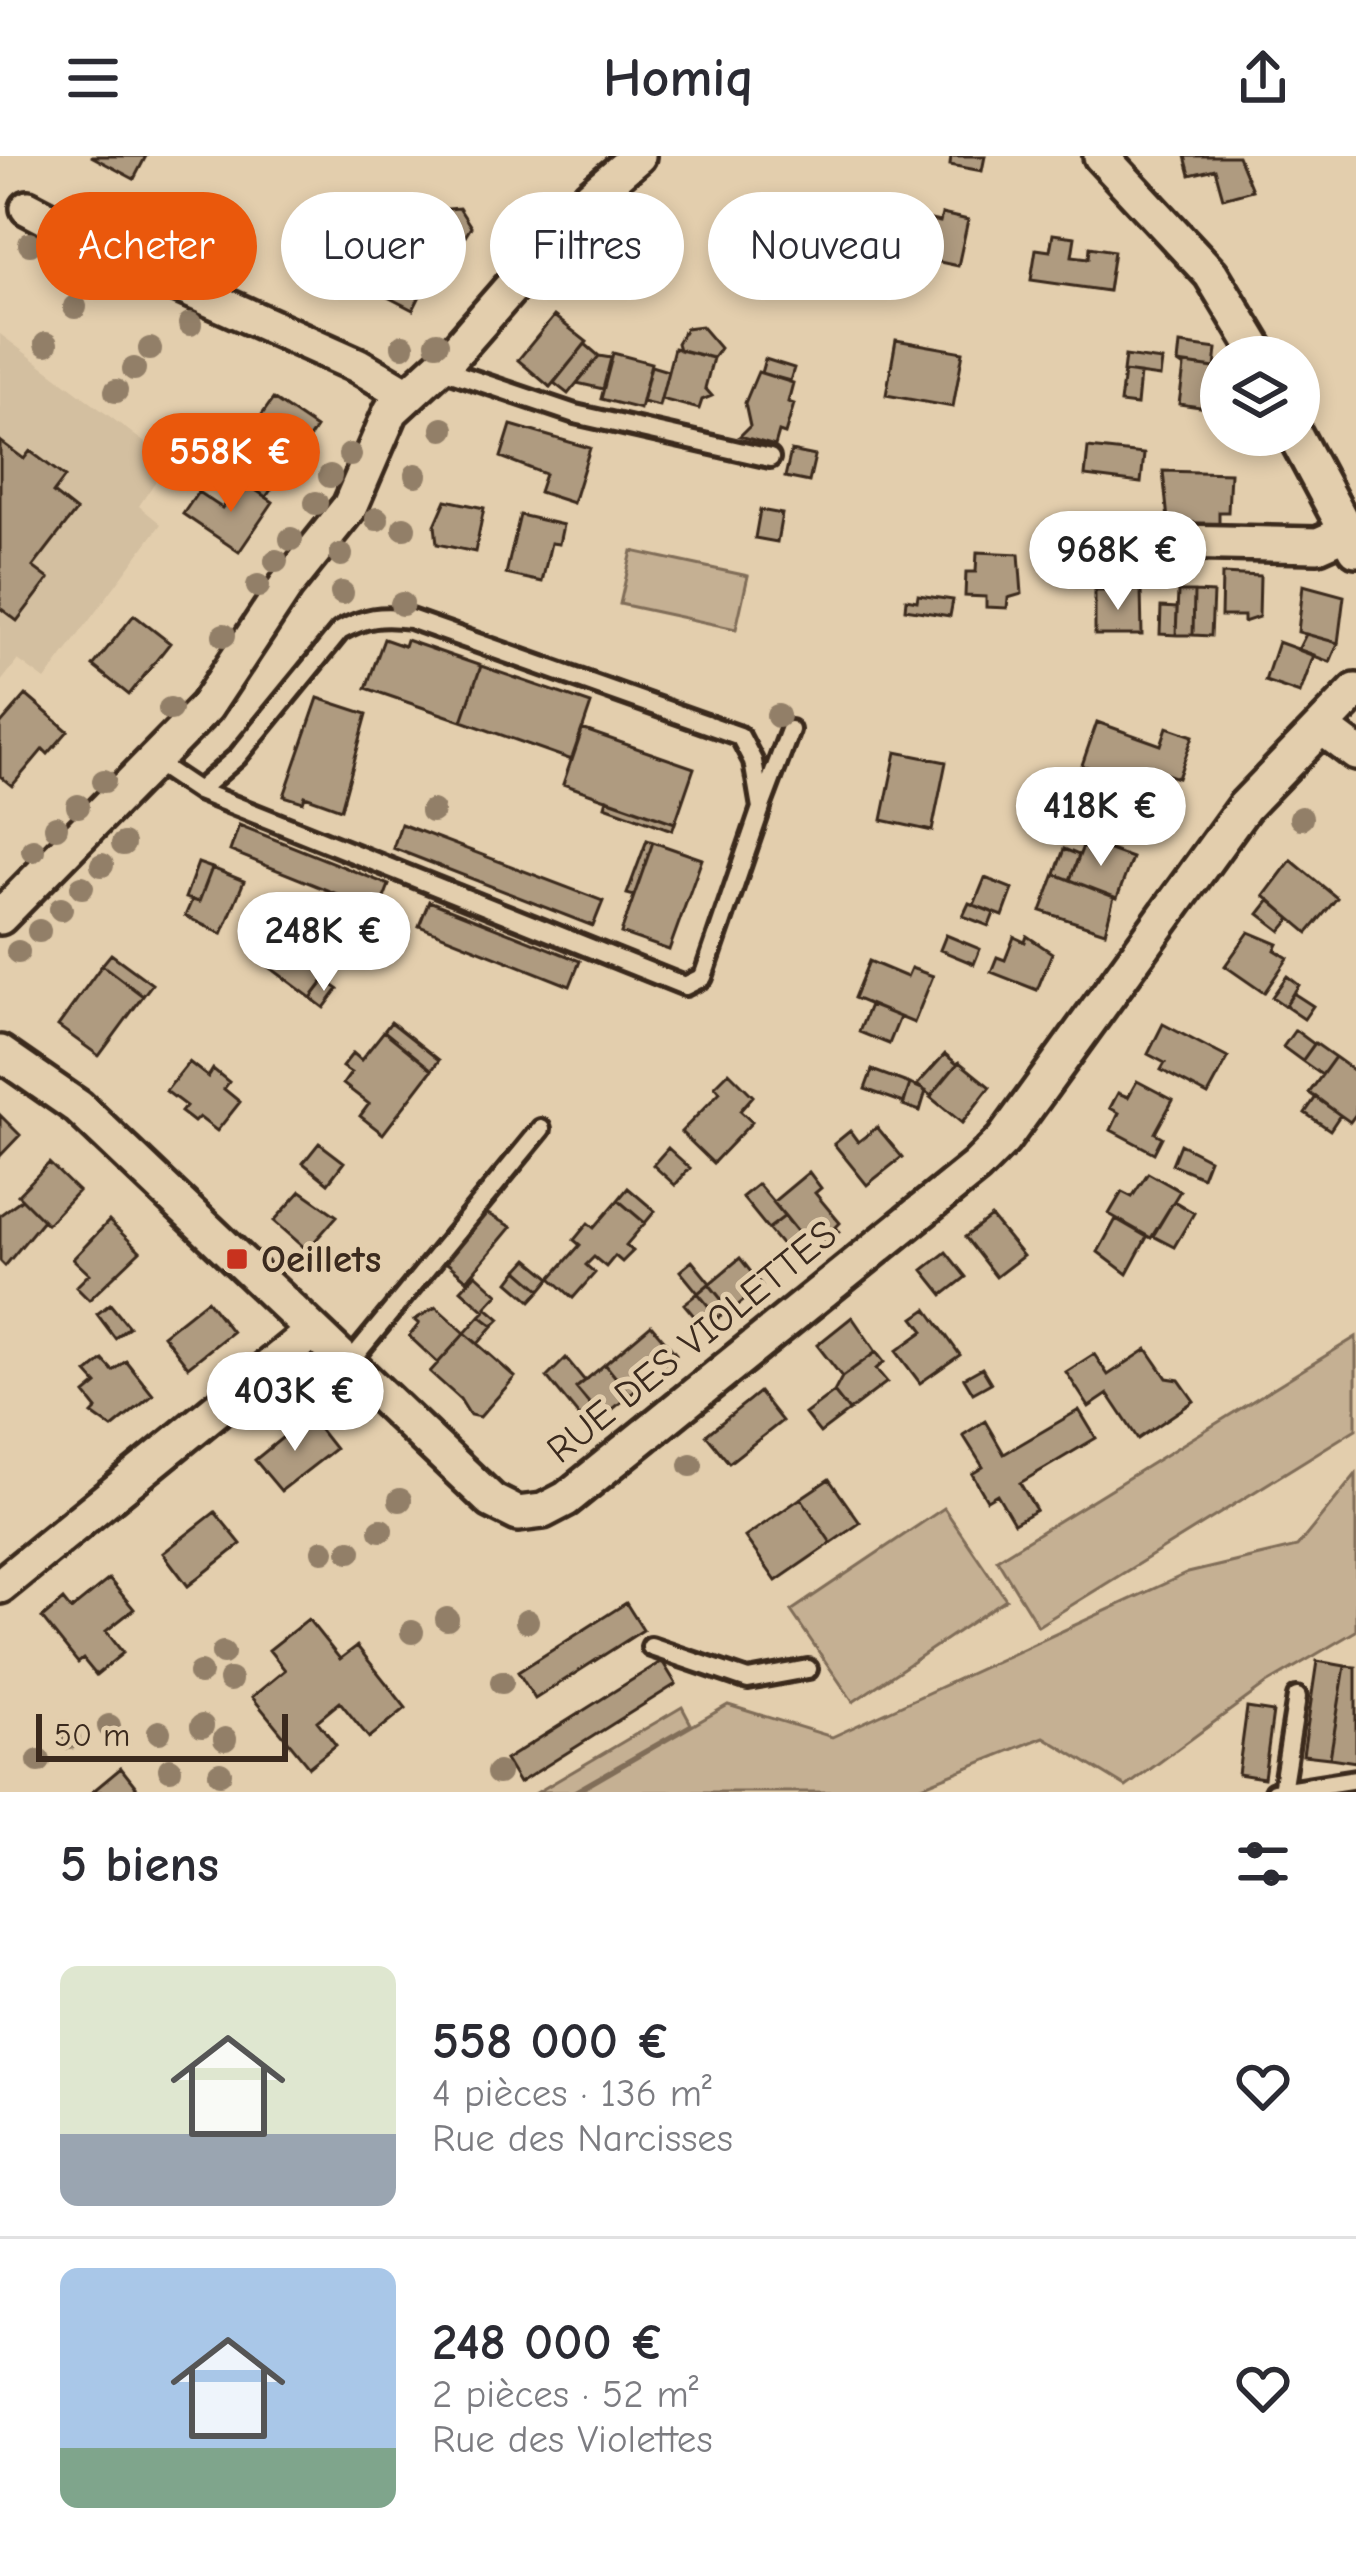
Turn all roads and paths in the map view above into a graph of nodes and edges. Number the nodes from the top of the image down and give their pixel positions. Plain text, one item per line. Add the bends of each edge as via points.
1 (638, 156) edge
2 (1101, 156) edge
3 (28, 208) dead end
4 (1248, 336) edge
5 (438, 368) junction
6 (406, 394) junction
7 (1306, 456) edge
8 (770, 458) dead end
9 (1078, 540) dead end
10 (1350, 541) edge
11 (1356, 691) edge
12 (1324, 729) junction
13 (790, 730) dead end
14 (1356, 753) edge
15 (156, 763) junction
16 (198, 791) junction
17 (761, 808) junction
18 (0, 916) edge
19 (0, 1053) edge
20 (541, 1129) dead end
21 (313, 1331) junction
22 (348, 1364) junction
23 (0, 1586) edge
24 (651, 1647) dead end
25 (808, 1669) dead end
26 (1297, 1697) dead end
27 (1356, 1779) edge
28 (1282, 1791) edge
29 (1272, 1792) edge

1 - 5 street via 590,197
2 - 4 street via 1211,274
3 - 6 street
5 - 6 street
5 - 8 lane via 575,414
6 - 15 street via 350,506
7 - 10 street
9 - 10 street
11 - 12 street, RUE DES VIOLETTES
12 - 14 street
12 - 22 street, RUE DES VIOLETTES via 1244,807 1003,1140 566,1498 518,1514 492,1501
13 - 17 lane
15 - 16 lane
15 - 18 street
16 - 17 lane via 237,757 340,631 386,616 740,736
16 - 17 lane via 686,986 703,977
19 - 21 street, RUE DES VIOLETTES via 78,1107
20 - 22 lane
21 - 22 street, RUE DES VIOLETTES
21 - 23 street
24 - 25 lane via 748,1680
26 - 28 lane
27 - 28 lane
28 - 29 lane

